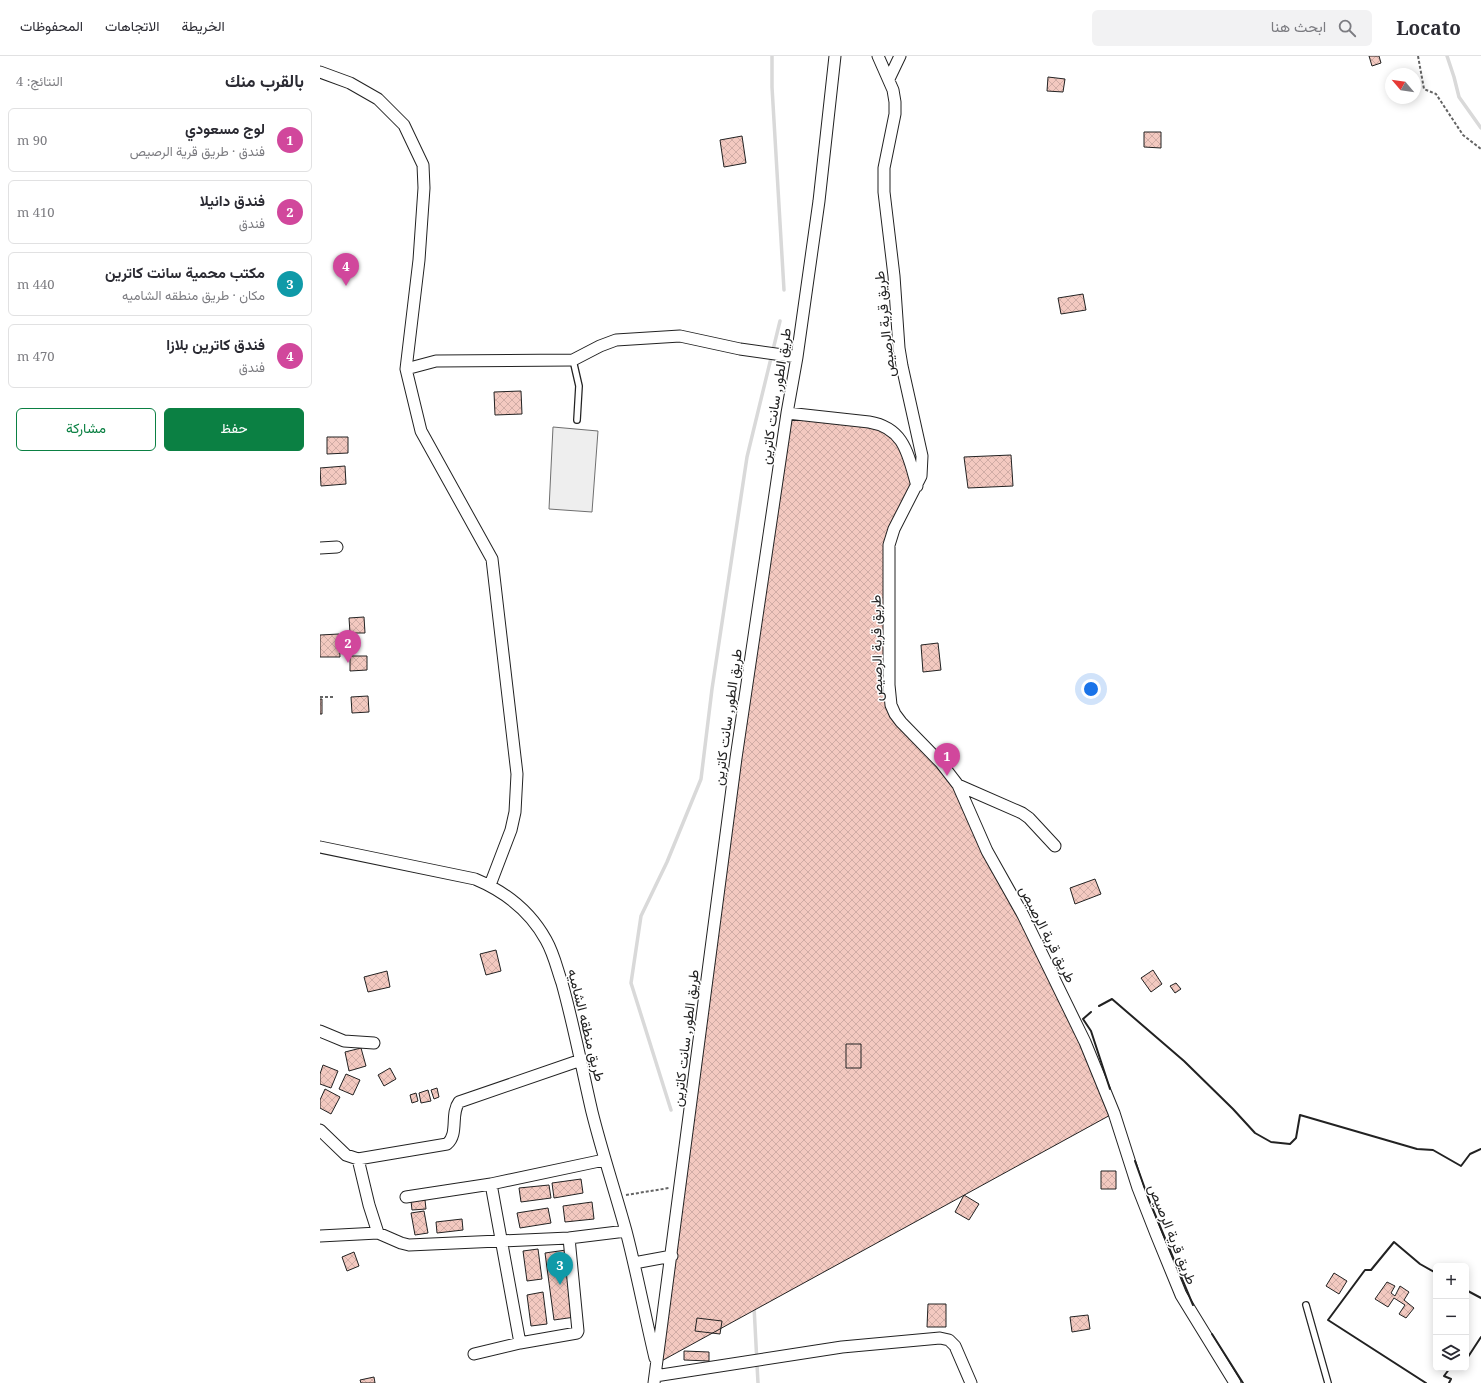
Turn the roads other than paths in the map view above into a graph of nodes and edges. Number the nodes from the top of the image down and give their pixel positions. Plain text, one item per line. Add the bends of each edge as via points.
1 (835, 56) edge
2 (878, 56) edge
3 (900, 56) edge
4 (320, 72) edge
5 (888, 79) junction
6 (798, 357) junction
7 (573, 360) junction
8 (406, 369) junction
9 (787, 413) junction
10 (577, 420) dead end
11 (917, 486) junction
12 (337, 547) dead end
13 (320, 548) edge
14 (958, 785) junction
15 (1055, 846) dead end
16 (320, 847) edge
17 (490, 885) junction
18 (320, 1031) edge
19 (374, 1043) dead end
20 (581, 1060) junction
21 (320, 1130) edge
22 (358, 1159) junction
23 (604, 1160) junction
24 (491, 1184) junction
25 (406, 1197) dead end
26 (626, 1231) junction
27 (378, 1233) junction
28 (320, 1236) edge
29 (569, 1238) junction
30 (500, 1242) junction
31 (672, 1256) junction
32 (634, 1263) junction
33 (1306, 1305) dead end
34 (520, 1342) junction
35 (474, 1354) dead end
36 (656, 1364) junction
37 (654, 1380) edge
38 (971, 1383) edge
39 (1235, 1383) edge
40 (1328, 1383) edge

1 - 6 street, طريق الطور, سانت كاترين
2 - 5 street, طريق قرية الرصيص
3 - 5 street
4 - 8 street via 350,83 378,100 404,125 423,165 419,260
5 - 11 street, طريق قرية الرصيص via 893,90 895,114 884,168 884,192 899,348 922,456 922,471
6 - 7 street via 740,349 680,336 616,340
6 - 9 street, طريق الطور, سانت كاترين
7 - 8 street via 436,361
7 - 10 lane via 579,386
8 - 17 street via 421,431 492,559 517,774 510,830
9 - 11 street via 869,422 887,428 895,433 906,449
9 - 31 street, طريق الطور, سانت كاترين via 735,766
11 - 14 street, طريق قرية الرصيص via 894,529 889,545 889,695 891,705 901,722 942,763
12 - 13 street
14 - 15 street via 1022,813
14 - 39 street, طريق قرية الرصيص via 987,852 1022,915 1085,1042 1114,1113 1138,1188 1182,1296
16 - 17 street, طريق منطقه الشاميه via 475,879
17 - 20 street, طريق منطقه الشاميه via 508,895 523,909 537,924 547,942 567,1001
18 - 19 street via 344,1041
20 - 22 street via 460,1102 456,1107 453,1137 447,1144
20 - 23 street, طريق منطقه الشاميه
21 - 22 street via 346,1155
22 - 27 street
23 - 24 street
23 - 26 street, طريق منطقه الشاميه
24 - 25 street
24 - 30 street
26 - 29 street
26 - 32 street, طريق منطقه الشاميه
27 - 28 street
27 - 30 street via 410,1244
29 - 30 street
29 - 34 street via 578,1331
30 - 34 street
31 - 32 street
31 - 36 street, طريق الطور, سانت كاترين
32 - 36 street, طريق منطقه الشاميه
33 - 40 lane
34 - 35 street
36 - 37 street, طريق الطور, سانت كاترين
37 - 38 street via 842,1347 945,1338 952,1342

